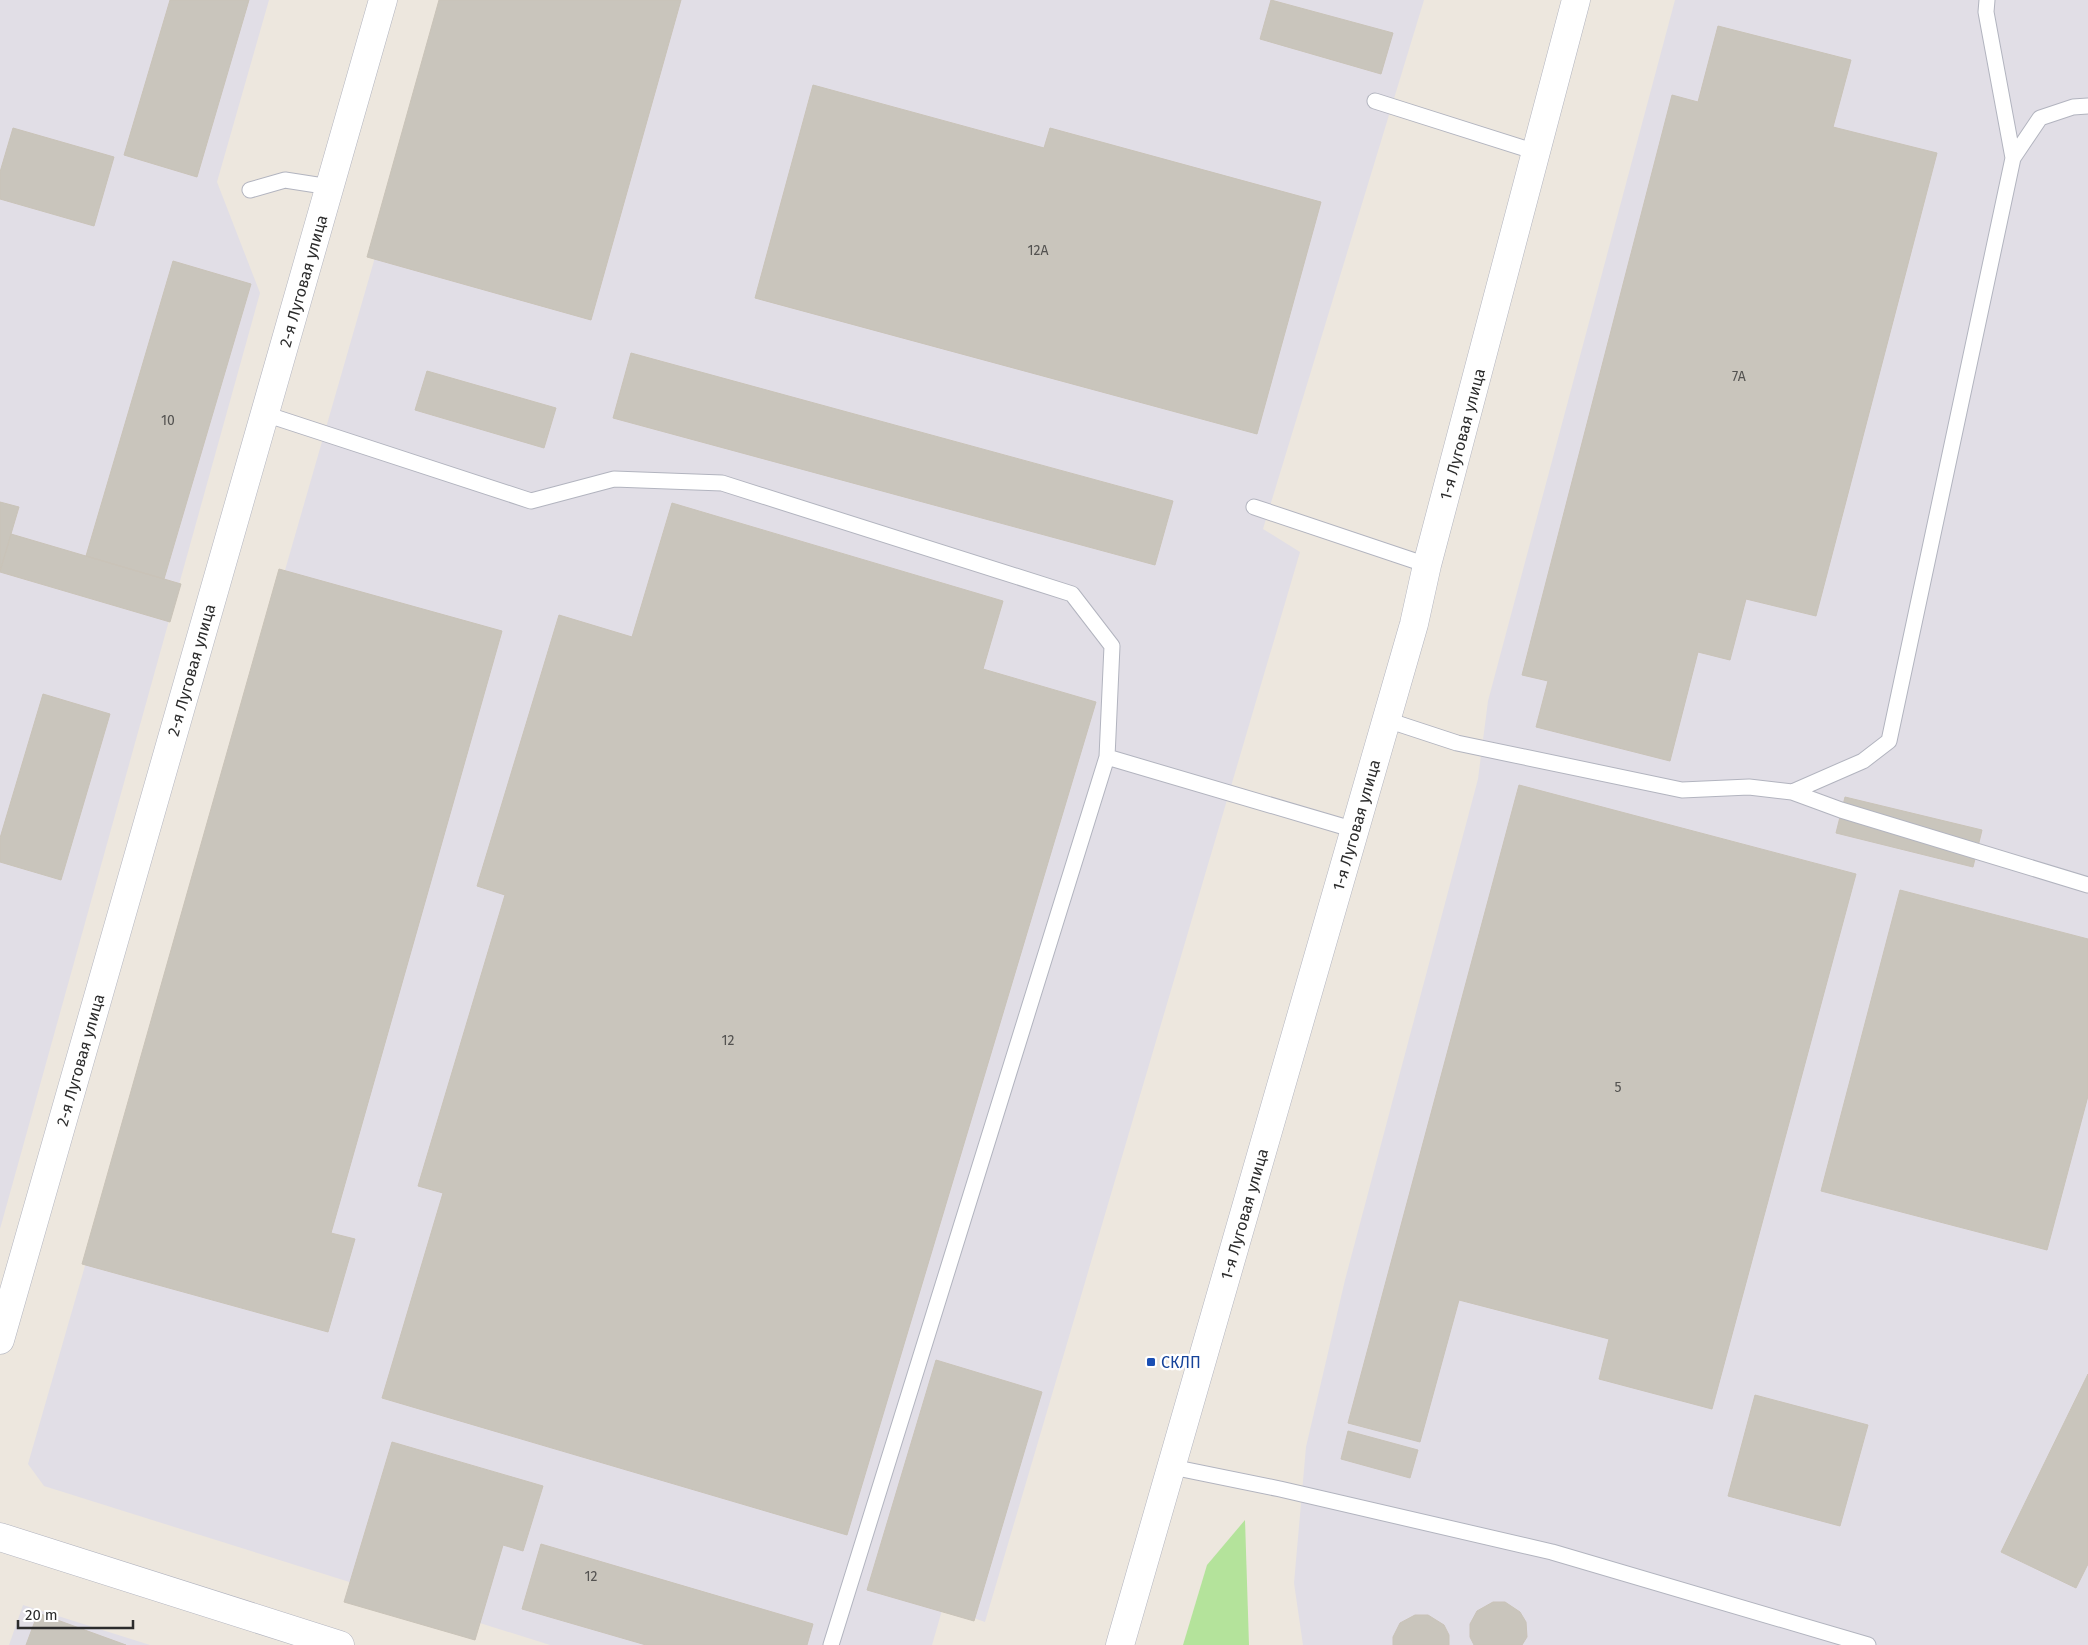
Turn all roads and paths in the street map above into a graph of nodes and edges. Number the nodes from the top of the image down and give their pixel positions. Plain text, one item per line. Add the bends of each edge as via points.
1 (383, 0) edge
2 (1576, 0) edge
3 (1987, 0) edge
4 (1375, 101) dead end
5 (2088, 106) edge
6 (1536, 152) junction
7 (2013, 158) junction
8 (330, 187) junction
9 (250, 190) dead end
10 (265, 414) junction
11 (1254, 506) dead end
12 (1427, 565) junction
13 (1387, 720) junction
14 (1107, 757) junction
15 (1792, 792) junction
16 (1355, 830) junction
17 (2088, 885) edge
18 (0, 1340) edge
19 (1172, 1467) junction
20 (0, 1537) edge
21 (340, 1645) edge
22 (831, 1645) edge
23 (1120, 1645) edge
24 (1868, 1645) edge

1 - 8 street, 2-я Луговая улица
2 - 6 street, 1-я Луговая улица
3 - 7 lane via 1986,12
4 - 6 lane
5 - 7 lane via 2040,118
6 - 12 street, 1-я Луговая улица
7 - 15 lane via 1889,742 1863,762
8 - 9 lane via 286,180
8 - 10 street, 2-я Луговая улица
10 - 14 lane via 531,501 614,479 722,483 1072,594 1112,646
10 - 18 street, 2-я Луговая улица
11 - 12 lane
12 - 13 street, 1-я Луговая улица
13 - 15 lane via 1457,743 1682,790 1749,787
13 - 16 street, 1-я Луговая улица
14 - 16 lane
14 - 22 lane
15 - 17 lane
16 - 19 street, 1-я Луговая улица
19 - 23 street, 1-я Луговая улица
19 - 24 lane via 1552,1552
20 - 21 street

